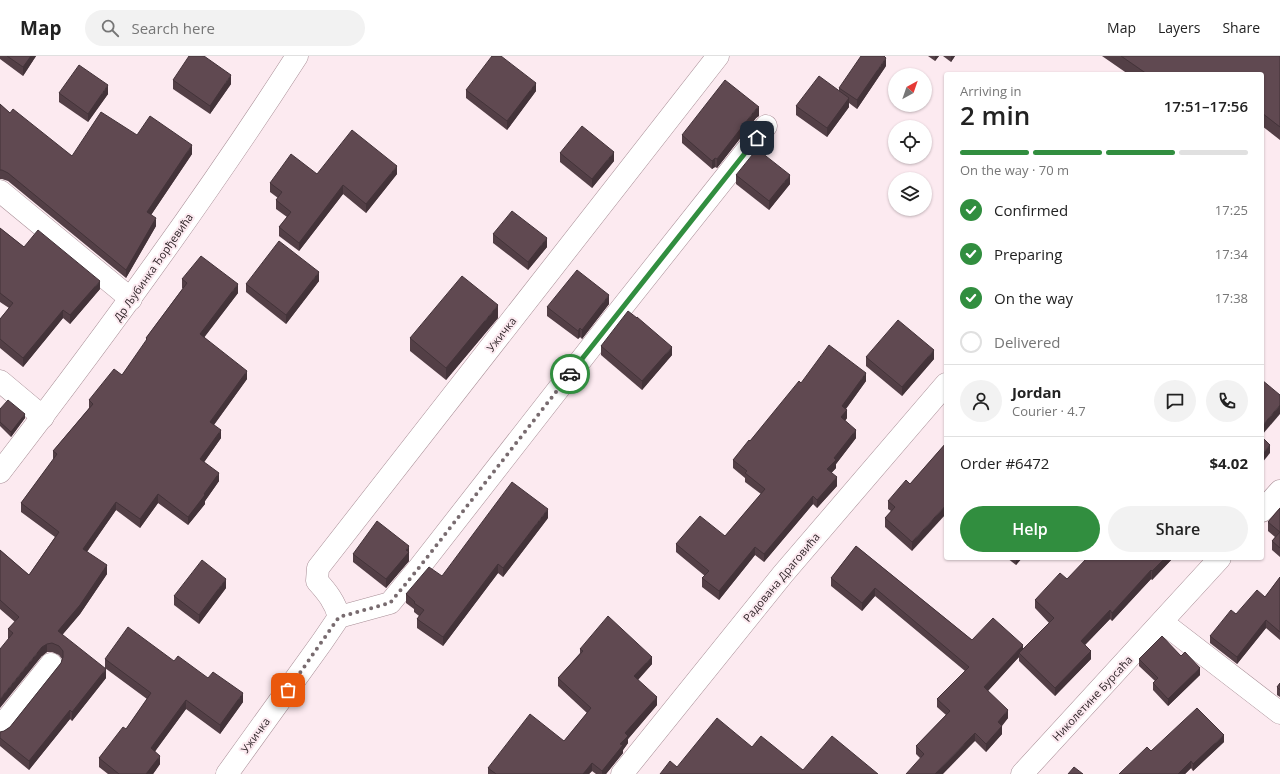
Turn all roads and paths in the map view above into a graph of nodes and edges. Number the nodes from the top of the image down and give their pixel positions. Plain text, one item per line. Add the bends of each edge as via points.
1 (297, 56) edge
2 (718, 56) edge
3 (766, 126) dead end
4 (0, 192) edge
5 (131, 299) junction
6 (0, 381) edge
7 (944, 386) edge
8 (43, 417) junction
9 (0, 472) edge
10 (1280, 491) edge
11 (1264, 509) edge
12 (1218, 560) edge
13 (339, 617) junction
14 (1162, 622) junction
15 (51, 664) dead end
16 (1280, 713) edge
17 (0, 728) edge
18 (227, 774) edge
19 (622, 774) edge
20 (1022, 774) edge

1 - 5 street, Др Љубинка Ђорђевића
2 - 13 street, Ужичка via 318,568 317,581 330,597
3 - 13 street via 390,603
4 - 5 street
5 - 8 street, Др Љубинка Ђорђевића
6 - 8 street
7 - 19 street, Радована Драговића via 782,574
8 - 9 street, Др Љубинка Ђорђевића
10 - 11 street
12 - 14 street, Николетине Бурсаћа
13 - 18 street, Ужичка
14 - 16 street
14 - 20 street, Николетине Бурсаћа
15 - 17 street

